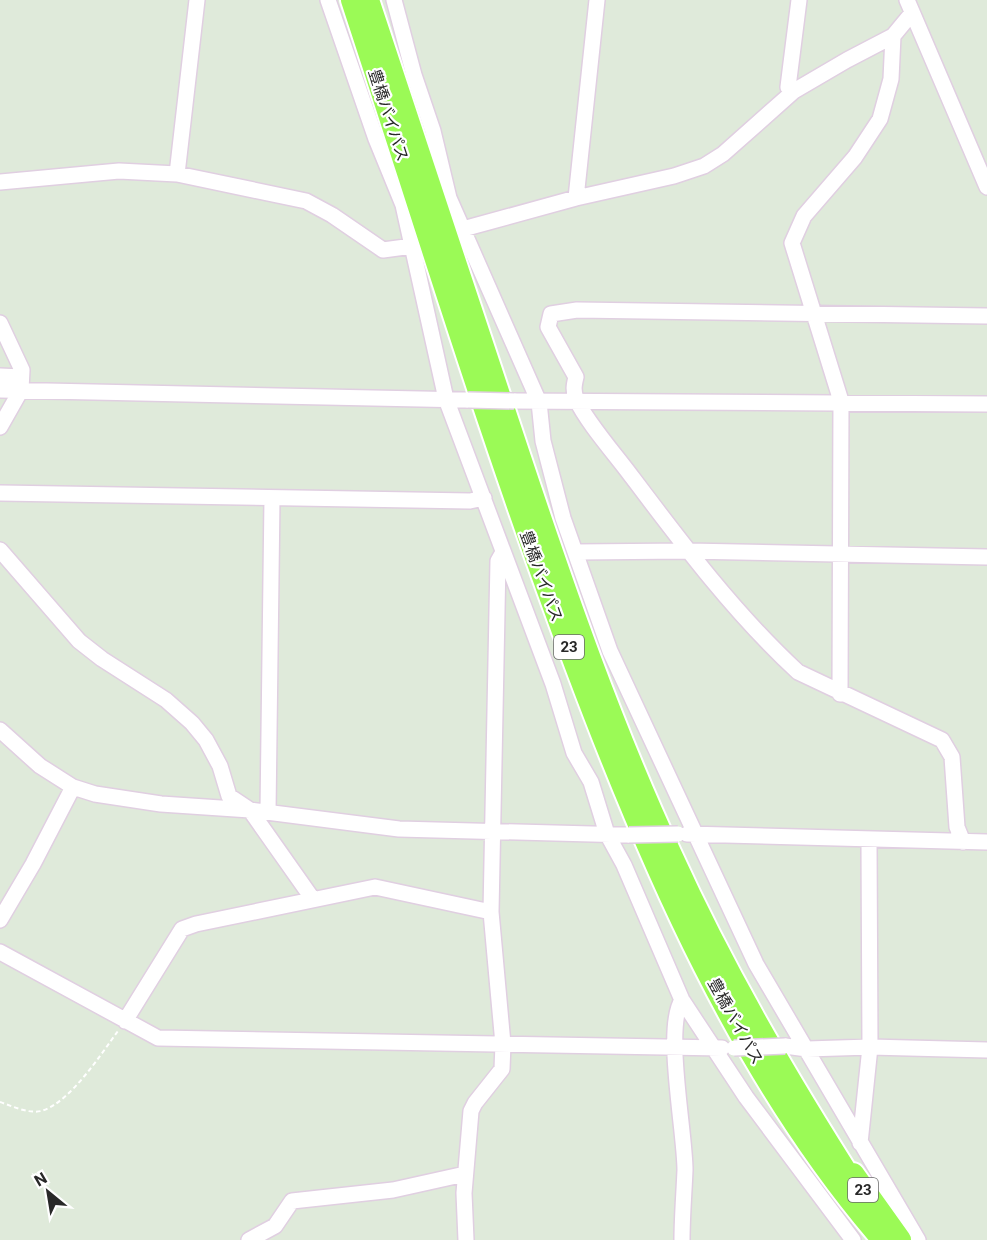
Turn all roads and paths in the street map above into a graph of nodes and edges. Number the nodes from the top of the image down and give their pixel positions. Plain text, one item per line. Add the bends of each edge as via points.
1 (197, 0) edge
2 (394, 0) edge
3 (597, 0) edge
4 (799, 0) edge
5 (358, 2) edge
6 (328, 3) edge
7 (909, 6) edge
8 (893, 36) junction
9 (794, 92) junction
10 (177, 174) junction
11 (0, 182) edge
12 (987, 188) edge
13 (576, 198) junction
14 (463, 229) junction
15 (413, 246) junction
16 (812, 315) junction
17 (987, 316) edge
18 (0, 323) edge
19 (0, 376) edge
20 (21, 384) junction
21 (0, 390) edge
22 (446, 399) junction
23 (577, 400) junction
24 (841, 401) junction
25 (539, 402) junction
26 (987, 404) edge
27 (0, 427) edge
28 (0, 493) edge
29 (272, 498) junction
30 (484, 498) junction
31 (0, 550) edge
32 (688, 551) junction
33 (576, 552) junction
34 (502, 553) junction
35 (843, 555) junction
36 (987, 557) edge
37 (840, 694) junction
38 (0, 730) edge
39 (74, 787) junction
40 (250, 810) junction
41 (268, 812) junction
42 (492, 834) junction
43 (607, 834) junction
44 (695, 834) junction
45 (868, 841) junction
46 (963, 842) junction
47 (987, 842) edge
48 (312, 898) junction
49 (491, 912) junction
50 (0, 920) edge
51 (0, 952) edge
52 (682, 1000) junction
53 (125, 1021) junction
54 (503, 1044) junction
55 (870, 1047) junction
56 (676, 1048) junction
57 (714, 1048) junction
58 (807, 1049) junction
59 (987, 1050) edge
60 (0, 1102) edge
61 (825, 1140) junction
62 (860, 1143) junction
63 (823, 1167) junction
64 (465, 1174) junction
65 (249, 1240) edge
66 (466, 1240) edge
67 (682, 1240) edge
68 (853, 1240) edge
69 (871, 1240) edge
70 (883, 1240) edge
71 (891, 1240) edge
72 (900, 1240) edge
73 (918, 1240) edge

1 - 10 street
2 - 14 street via 434,131 449,198
3 - 13 street
4 - 9 street via 788,87
5 - 6 street
5 - 61 highway, 豊橋バイパス / 23 via 617,728 669,853 711,940 797,1097
5 - 63 highway, 豊橋バイパス / 23 via 512,490 600,730 658,866 714,982
6 - 15 street via 403,205
7 - 8 street
7 - 12 street
8 - 9 street
8 - 16 street via 891,79 880,118 855,158 804,216 792,243
9 - 13 street via 704,166
10 - 11 street via 119,171
10 - 15 street via 306,201 383,250
13 - 14 street
14 - 25 street
15 - 22 street
16 - 17 street
16 - 23 street via 558,311 551,314 548,327 576,377 573,388
16 - 24 street
18 - 20 street via 22,370
19 - 20 street
20 - 21 street
20 - 22 street
20 - 27 street
22 - 25 street, bridge
22 - 30 street
23 - 24 street
23 - 25 street
23 - 32 street
24 - 26 street
24 - 35 street
25 - 33 street via 543,441
28 - 29 street
29 - 30 street
29 - 41 street
30 - 34 street
31 - 40 street via 79,640 166,700 192,723 220,766 229,796
32 - 33 street
32 - 35 street
32 - 37 street via 779,655 798,672
33 - 44 street via 610,651
34 - 42 street via 498,561
34 - 43 street via 574,753 591,782
35 - 36 street
35 - 37 street
37 - 46 street via 942,740 952,757 957,827
38 - 39 street via 40,765
39 - 40 street via 161,804
39 - 50 street
40 - 41 street
40 - 48 street
41 - 42 street via 399,829
42 - 43 street
42 - 49 street
43 - 44 street, bridge
43 - 52 street
44 - 45 street
44 - 58 street via 756,964
45 - 46 street
45 - 55 street
46 - 47 street
48 - 49 street via 375,886
48 - 53 street via 182,929
49 - 54 street
51 - 53 street
52 - 56 street via 676,1008
52 - 57 street
53 - 54 street via 158,1038 186,1041
53 - 60 path via 81,1081 51,1105 35,1111
54 - 56 street
54 - 64 street via 500,1075 471,1111
55 - 58 street
55 - 59 street
55 - 62 street
56 - 57 street
56 - 67 street via 685,1169
57 - 58 street, bridge
57 - 68 street
58 - 62 street
61 - 71 highway, 豊橋バイパス / 23
61 - 72 highway, 23 via 841,1156
62 - 73 street
63 - 69 highway, 23
63 - 70 highway, 豊橋バイパス / 23
64 - 65 street via 393,1190 292,1201 275,1226
64 - 66 street

